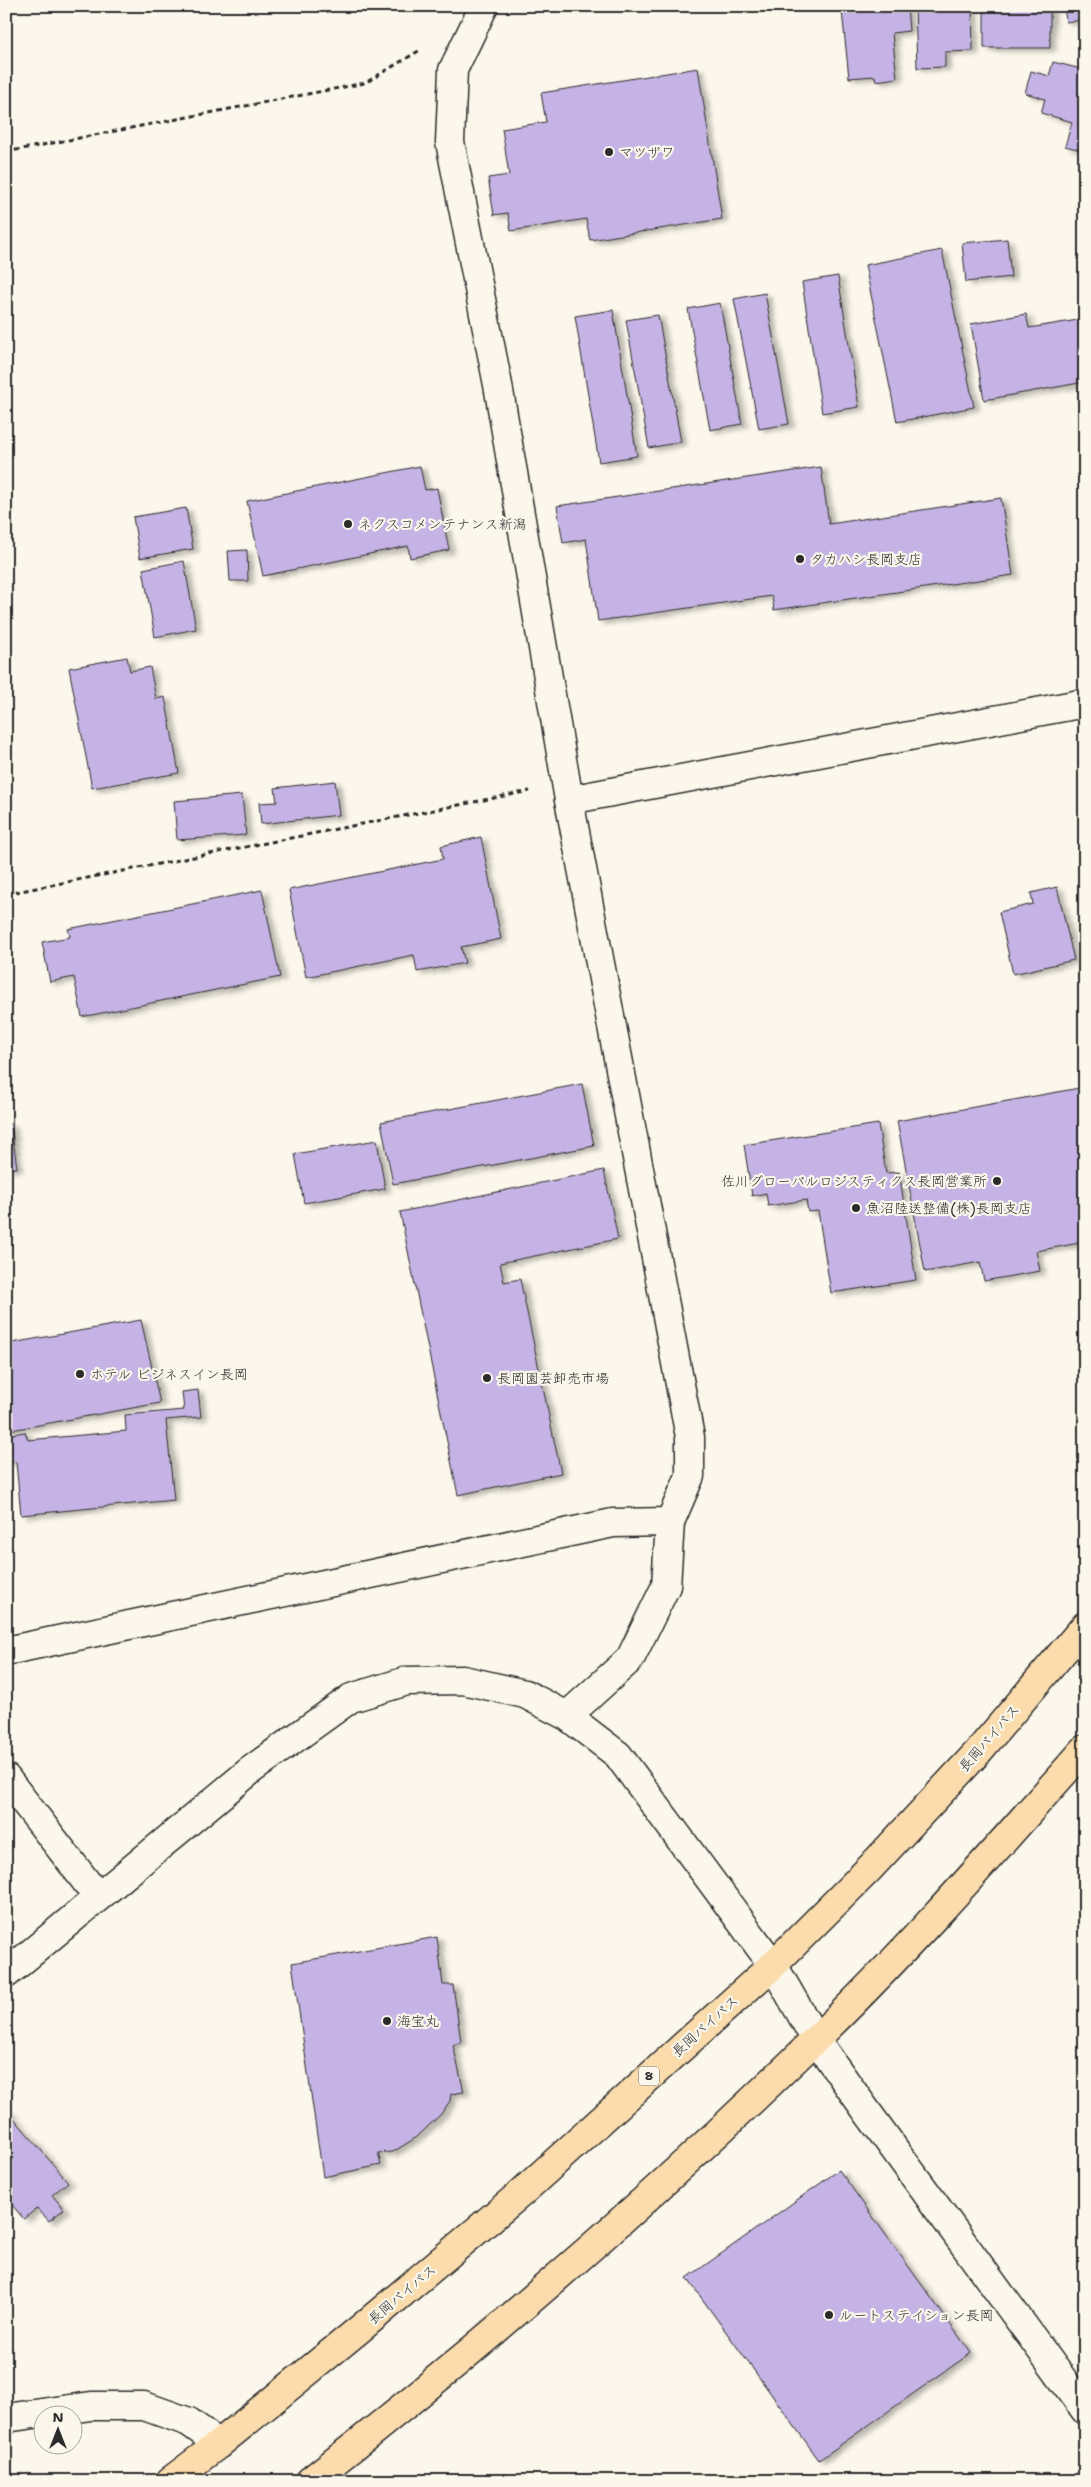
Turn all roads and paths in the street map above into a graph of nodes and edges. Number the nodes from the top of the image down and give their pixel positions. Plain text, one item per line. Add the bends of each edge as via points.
1 (484, 6) edge
2 (460, 51) junction
3 (6, 152) edge
4 (1085, 703) edge
5 (569, 800) junction
6 (6, 894) edge
7 (670, 1522) junction
8 (1085, 1626) edge
9 (6, 1651) edge
10 (568, 1716) junction
11 (1085, 1749) edge
12 (6, 1778) edge
13 (98, 1897) junction
14 (773, 1965) junction
15 (6, 1974) edge
16 (816, 2040) junction
17 (1085, 2410) edge
18 (6, 2418) edge
19 (219, 2444) junction
20 (170, 2481) edge
21 (310, 2481) edge

1 - 2 street
2 - 3 path via 428,45 365,83
2 - 5 street via 453,70 450,142 498,385
4 - 5 street
5 - 6 path via 534,790
5 - 7 street via 690,1437 690,1476
7 - 9 street via 613,1523
7 - 10 street via 666,1586 630,1659
8 - 14 highway, 長岡バイパス / 8 via 978,1752 870,1868
10 - 13 street via 525,1694 463,1680 407,1681 351,1698 251,1770
10 - 14 street via 618,1755
11 - 16 highway via 926,1925
12 - 13 street
13 - 15 street
14 - 16 street
14 - 19 highway, 長岡バイパス / 8 via 513,2200
16 - 17 street
16 - 21 highway via 582,2257 426,2390
18 - 19 street via 91,2406 144,2406 189,2422
19 - 20 highway, 長岡バイパス / 8

